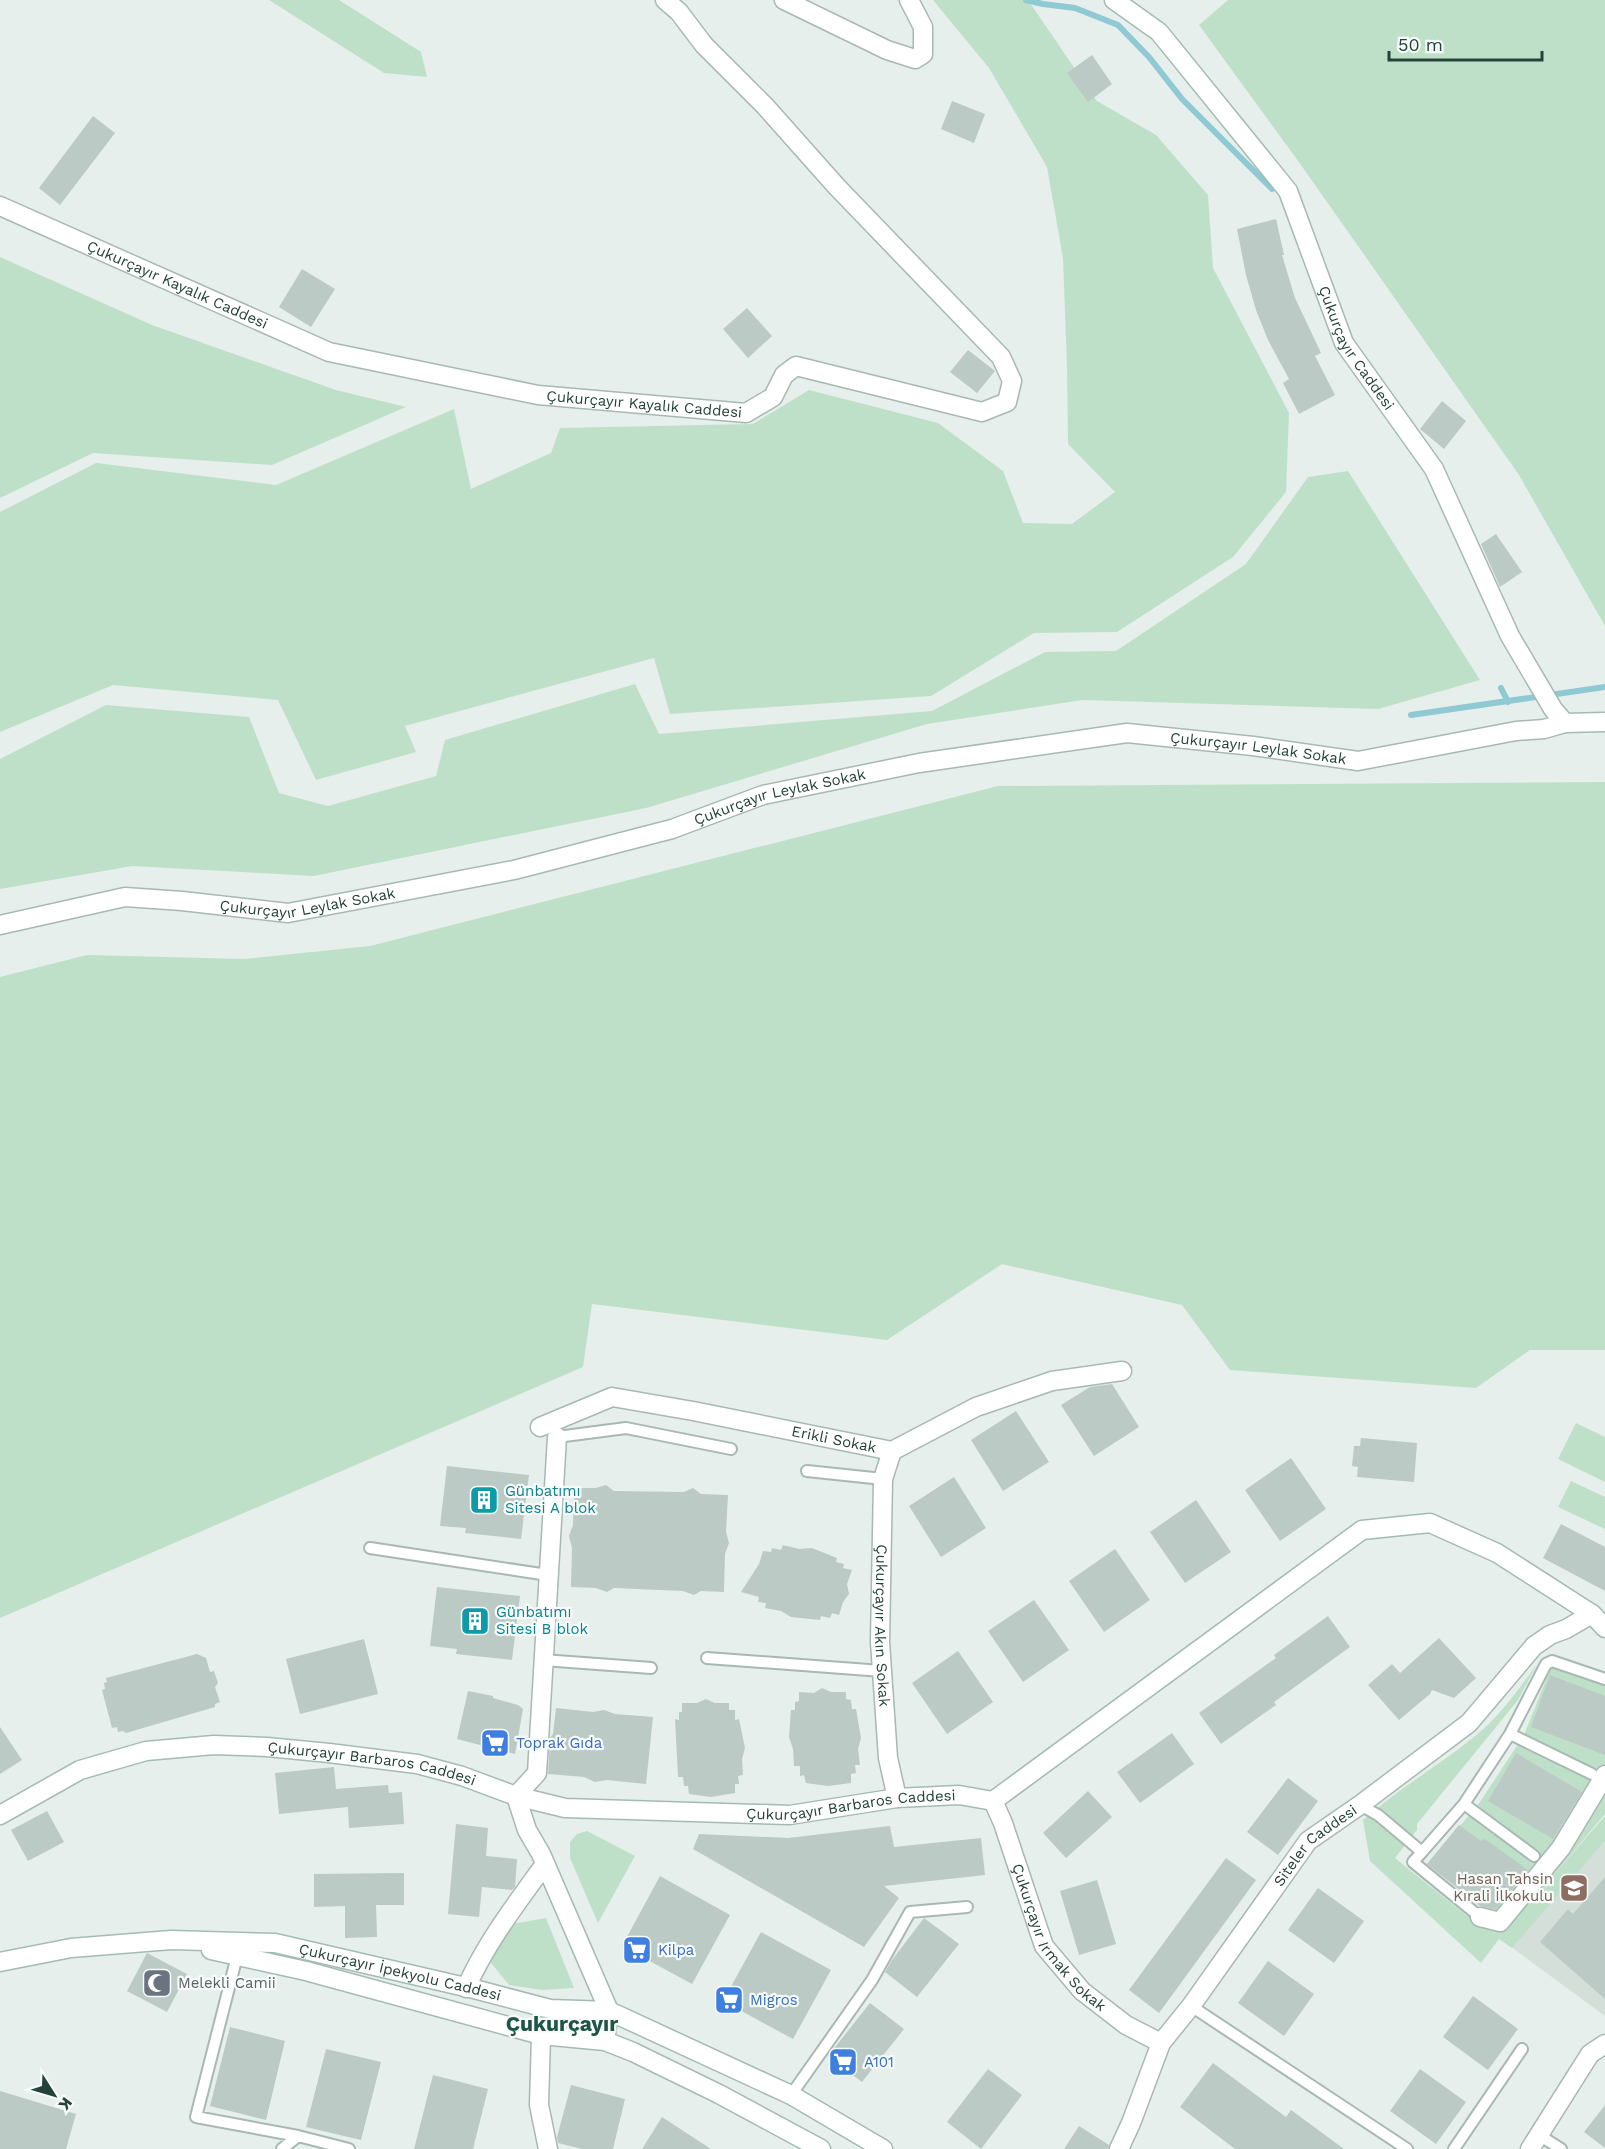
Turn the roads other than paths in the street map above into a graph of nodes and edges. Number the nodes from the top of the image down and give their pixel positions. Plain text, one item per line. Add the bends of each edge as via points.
1 (665, 0) edge
2 (784, 0) edge
3 (909, 0) edge
4 (1114, 0) edge
5 (0, 206) edge
6 (1605, 722) edge
7 (1565, 723) junction
8 (0, 925) edge
9 (1122, 1371) dead end
10 (540, 1427) dead end
11 (557, 1437) joint
12 (731, 1449) dead end
13 (892, 1451) junction
14 (807, 1471) dead end
15 (883, 1479) junction
16 (370, 1548) dead end
17 (548, 1575) junction
18 (1592, 1614) junction
19 (1605, 1629) edge
20 (707, 1658) dead end
21 (543, 1660) junction
22 (651, 1668) dead end
23 (882, 1671) junction
24 (1605, 1679) edge
25 (1510, 1734) junction
26 (1599, 1775) edge
27 (516, 1796) junction
28 (897, 1798) junction
29 (993, 1801) junction
30 (1464, 1804) junction
31 (1360, 1805) junction
32 (0, 1815) edge
33 (1422, 1852) junction
34 (1534, 1856) dead end
35 (545, 1864) junction
36 (967, 1907) dead end
37 (1480, 1917) joint
38 (171, 1940) junction
39 (237, 1956) junction
40 (0, 1962) edge
41 (466, 1988) junction
42 (1191, 2006) junction
43 (609, 2011) junction
44 (541, 2035) junction
45 (605, 2041) junction
46 (1161, 2043) junction
47 (1605, 2044) edge
48 (1522, 2049) dead end
49 (791, 2095) junction
50 (298, 2136) junction
51 (1534, 2142) edge
52 (282, 2149) edge
53 (350, 2149) edge
54 (548, 2149) edge
55 (821, 2149) edge
56 (882, 2149) edge
57 (1119, 2149) edge
58 (1407, 2149) edge
59 (1454, 2149) edge
60 (1560, 2149) edge

1 - 5 street, Çukurçayır Kayalık Caddesi via 1001,357 1012,381 1007,402 982,412 796,366 784,375 773,397 746,413 538,396 329,352
2 - 3 street via 887,50 915,59 923,54 923,27
4 - 7 street, Çukurçayır Caddesi via 1159,32 1288,191 1344,343 1434,469 1510,636 1552,709
6 - 7 street, Çukurçayır Leylak Sokak
7 - 8 street, Çukurçayır Leylak Sokak via 1358,761 1127,733 919,763 763,795 672,829 514,870 288,913 125,897
9 - 13 street, Erikli Sokak via 1052,1382 976,1407
10 - 13 street, Erikli Sokak via 612,1397
11 - 12 lane via 626,1428
11 - 17 street
13 - 15 street, Çukurçayır Akın Sokak
14 - 15 lane
15 - 23 street, Çukurçayır Akın Sokak
16 - 17 lane
17 - 21 street
18 - 19 street
18 - 29 street via 1497,1553 1430,1523 1362,1530
18 - 31 street, Siteler Caddesi via 1534,1646 1469,1723
20 - 23 lane
21 - 22 lane
21 - 27 street via 537,1773
23 - 28 street, Çukurçayır Akın Sokak via 888,1758
24 - 25 lane via 1552,1661 1546,1664
25 - 26 lane
25 - 30 lane
26 - 37 street via 1561,1848 1500,1922
27 - 28 street, Çukurçayır Barbaros Caddesi via 565,1808 790,1815
27 - 32 street, Çukurçayır Barbaros Caddesi via 417,1764 214,1745 146,1751 81,1770
27 - 35 street via 527,1830
28 - 29 street, Çukurçayır Barbaros Caddesi via 959,1795
29 - 46 street, Çukurçayır Irmak Sokak via 1044,1946 1082,1991 1126,2025
30 - 33 lane
30 - 34 lane
31 - 33 lane
31 - 42 street, Siteler Caddesi via 1308,1841
33 - 37 lane via 1413,1862
35 - 41 street via 504,1922
35 - 43 street
36 - 49 lane via 910,1912 872,1980
38 - 39 street, Çukurçayır İpekyolu Caddesi
38 - 40 street, Çukurçayır İpekyolu Caddesi via 71,1948
38 - 41 street, Çukurçayır İpekyolu Caddesi via 275,1943
39 - 44 street, Çukurçayır İpekyolu Caddesi
39 - 50 lane via 196,2117
41 - 43 street, Çukurçayır İpekyolu Caddesi via 550,2010
42 - 46 street, Siteler Caddesi
42 - 58 lane
43 - 45 street
43 - 49 street, Çukurçayır İpekyolu Caddesi
44 - 45 street, Çukurçayır İpekyolu Caddesi
44 - 54 street via 539,2105
45 - 55 street, Çukurçayır İpekyolu Caddesi via 708,2089
46 - 57 street, Siteler Caddesi
47 - 51 street via 1590,2054
48 - 59 lane
49 - 56 street, Çukurçayır İpekyolu Caddesi
50 - 52 lane
50 - 53 lane
51 - 60 lane

